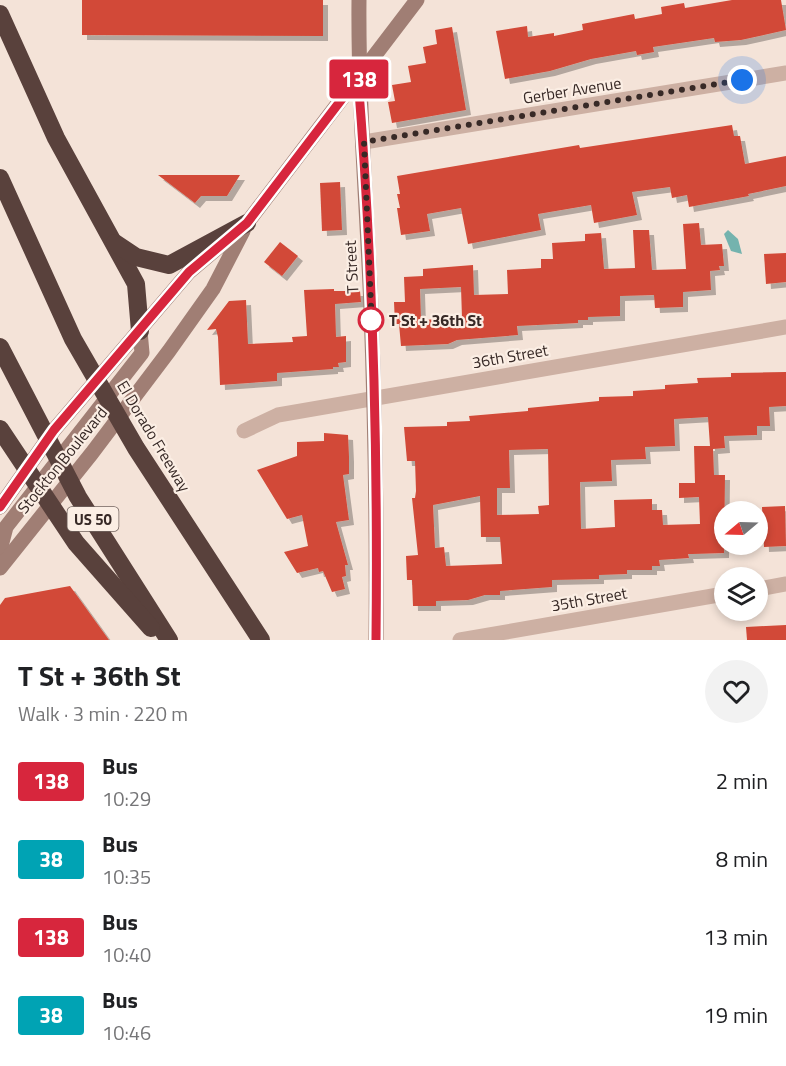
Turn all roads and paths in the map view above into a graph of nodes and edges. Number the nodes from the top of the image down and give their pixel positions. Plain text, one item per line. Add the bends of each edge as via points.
1 (359, 0) edge
2 (417, 0) edge
3 (0, 14) edge
4 (786, 72) edge
5 (358, 78) junction
6 (364, 142) junction
7 (0, 178) edge
8 (247, 223) junction
9 (110, 239) junction
10 (786, 327) edge
11 (140, 331) junction
12 (0, 347) edge
13 (374, 397) junction
14 (0, 429) edge
15 (244, 431) dead end
16 (0, 507) edge
17 (0, 550) edge
18 (0, 567) edge
19 (786, 584) edge
20 (768, 587) edge
21 (714, 596) edge
22 (162, 640) edge
23 (169, 640) edge
24 (261, 640) edge
25 (376, 640) edge
26 (460, 640) edge

1 - 5 main road, T Street
2 - 5 main road, Stockton Boulevard
3 - 9 highway via 56,138
4 - 6 street, Gerber Avenue
5 - 6 main road, T Street
5 - 8 main road, Stockton Boulevard
6 - 13 main road, T Street
7 - 24 highway, El Dorado Freeway via 74,339 136,448
8 - 9 highway via 169,265 136,257
8 - 11 main road, Stockton Boulevard via 189,272
8 - 18 main road, Stockton Boulevard via 213,289 169,351
9 - 11 highway via 136,284
10 - 13 street, 36th Street
11 - 16 main road, Stockton Boulevard via 54,430
11 - 17 main road via 142,352 6,527
12 - 23 highway, US 50 via 78,497
13 - 15 street, 36th Street via 278,415
13 - 25 main road, T Street
14 - 22 highway via 76,543
19 - 20 street
21 - 26 street, 35th Street

